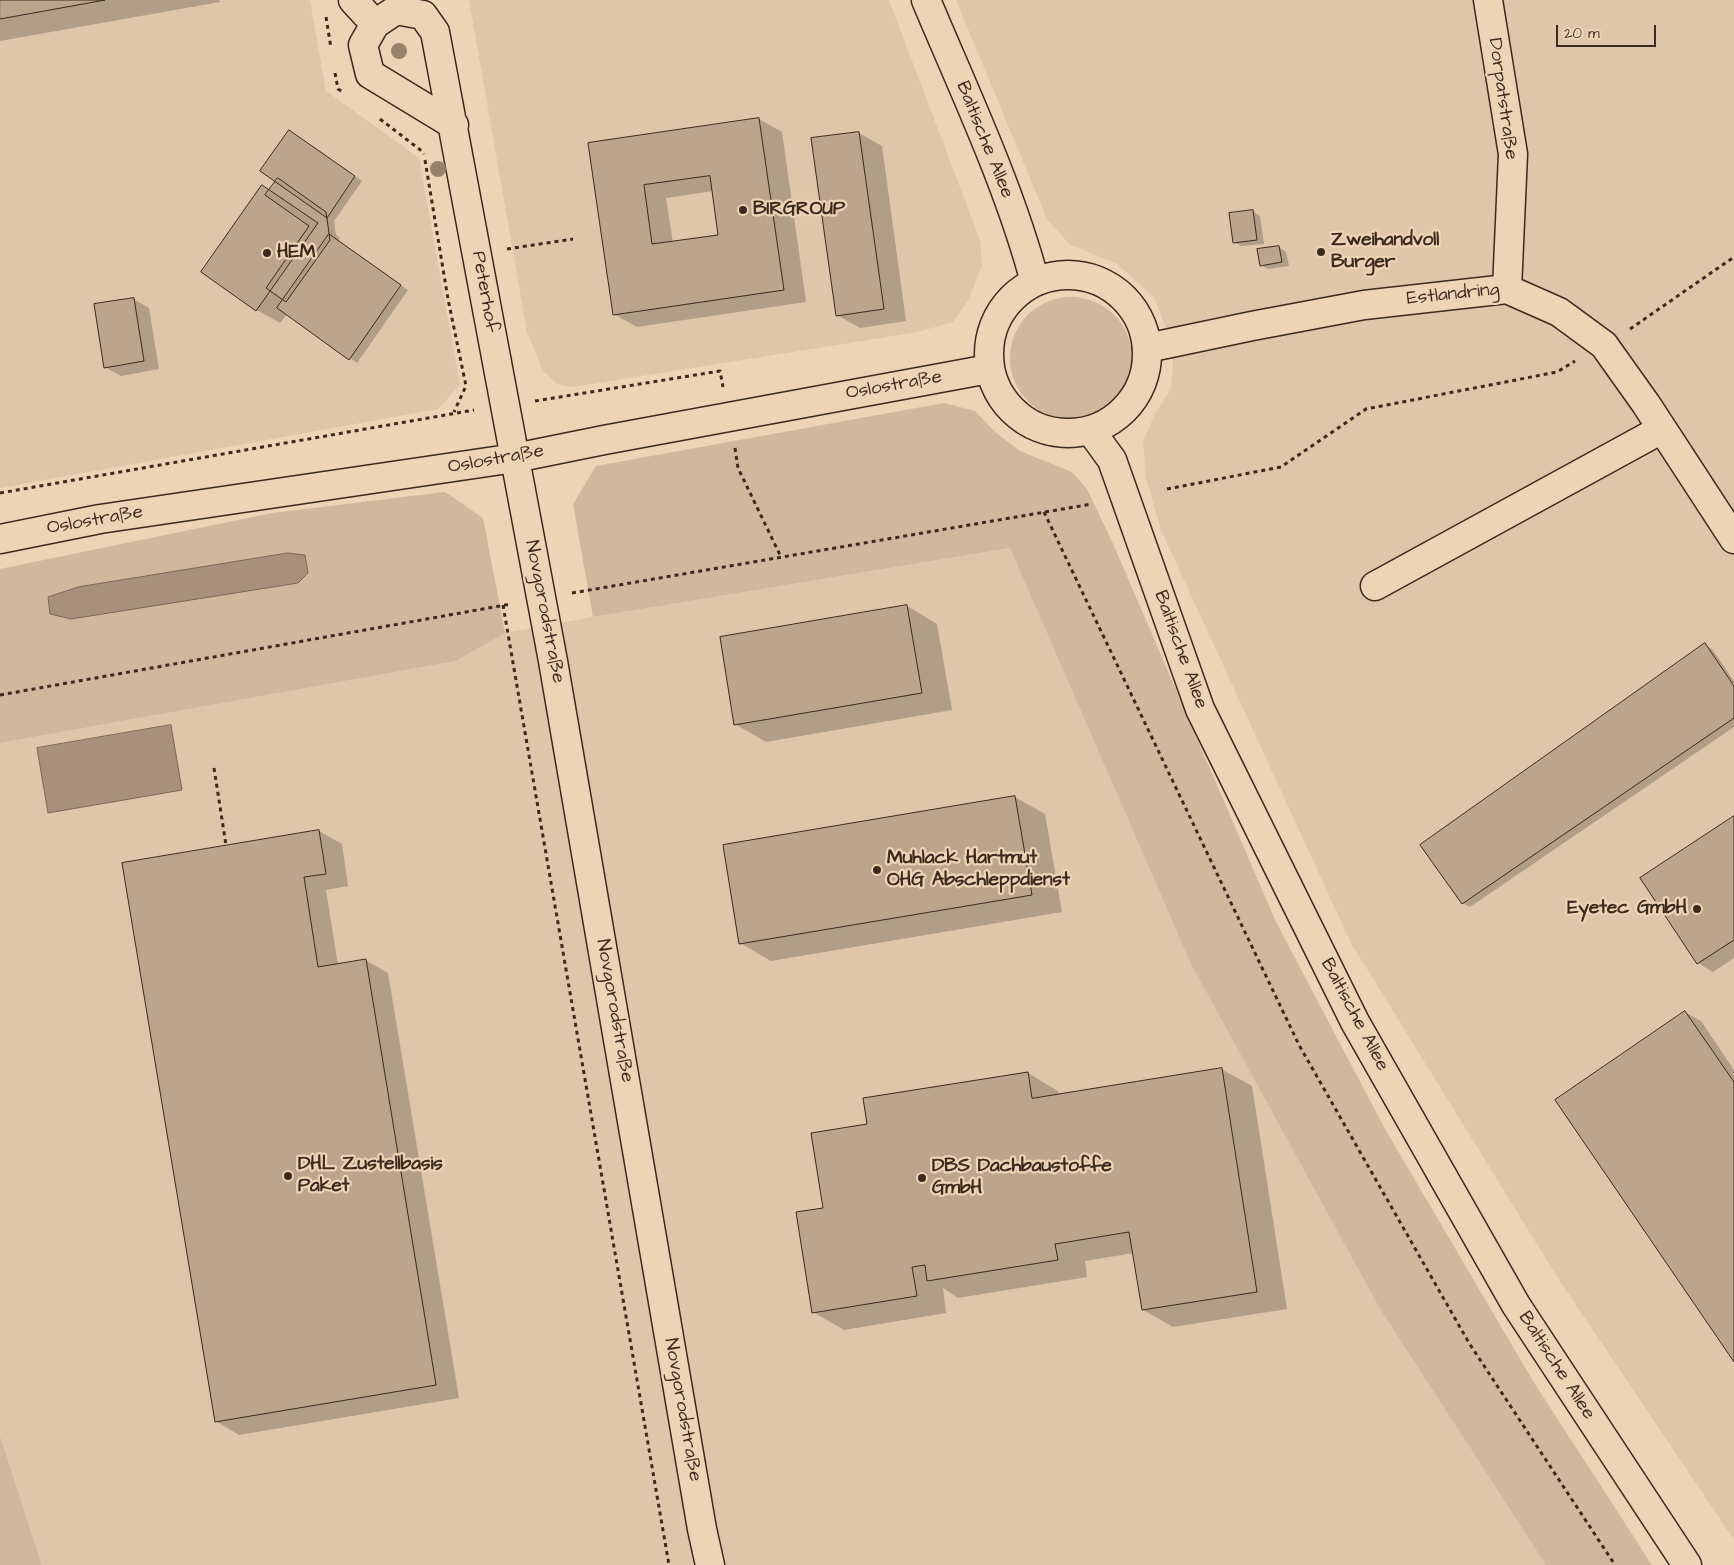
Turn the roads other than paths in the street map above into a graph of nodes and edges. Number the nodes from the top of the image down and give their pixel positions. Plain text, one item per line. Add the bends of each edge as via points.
1 (353, 0) edge
2 (926, 0) edge
3 (1488, 0) edge
4 (375, 24) junction
5 (454, 125) junction
6 (1035, 282) junction
7 (1507, 288) junction
8 (1147, 348) junction
9 (990, 369) junction
10 (1662, 429) junction
11 (1091, 431) junction
12 (515, 458) junction
13 (0, 539) edge
14 (1734, 539) edge
15 (1374, 586) dead end
16 (710, 1565) edge
17 (1687, 1565) edge

1 - 4 street
2 - 6 street, Baltische Allee via 999,175
3 - 7 street, Dorpatstraße via 1513,154
4 - 5 street, Peterhof via 363,45 370,74
4 - 5 street, Peterhof via 396,10 424,14 435,32
5 - 12 street, Peterhof
6 - 8 street via 1051,276 1084,276 1116,290 1138,316
6 - 9 street via 1015,295 999,313 990,335 987,358
7 - 8 street, Estlandring via 1364,305
7 - 10 street, Estlandring via 1559,312 1604,345
8 - 11 street via 1143,381 1131,402 1113,420
9 - 11 street via 1002,400 1022,420 1062,434
9 - 12 street, Oslostraße
10 - 14 street, Estlandring
10 - 15 street
11 - 17 street, Baltische Allee via 1112,460 1200,709 1355,1022 1516,1304
12 - 13 street, Oslostraße via 100,518
12 - 16 street, Novgorodstraße

